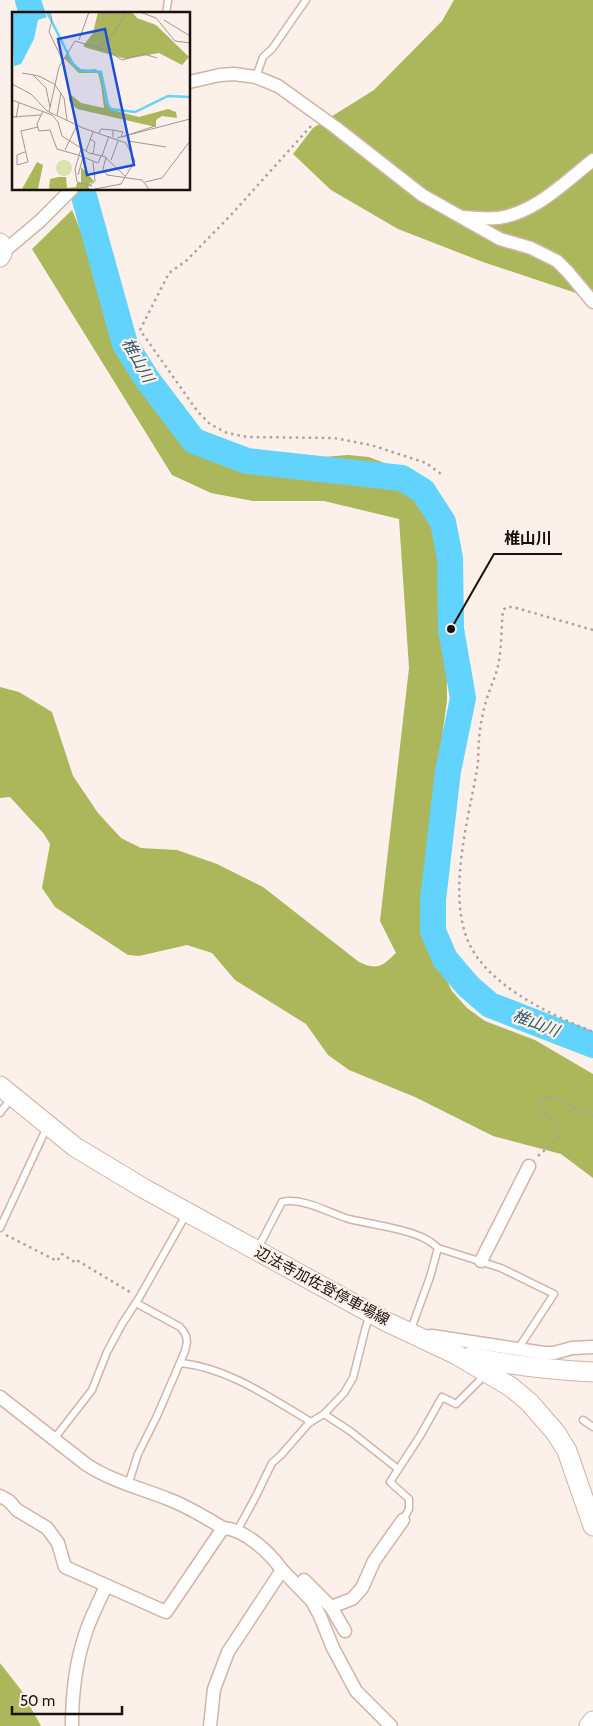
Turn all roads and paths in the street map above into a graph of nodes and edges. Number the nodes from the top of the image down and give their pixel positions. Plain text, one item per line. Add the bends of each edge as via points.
1 (306, 0) edge
2 (256, 77) junction
3 (190, 82) edge
4 (321, 117) junction
5 (593, 160) edge
6 (71, 190) edge
7 (461, 218) junction
8 (1, 251) edge
9 (593, 302) edge
10 (441, 474) dead end
11 (593, 630) edge
12 (593, 1032) edge
13 (6, 1091) edge
14 (0, 1113) edge
15 (593, 1116) edge
16 (48, 1126) junction
17 (529, 1166) joint
18 (187, 1212) junction
19 (0, 1228) edge
20 (0, 1232) edge
21 (438, 1248) junction
22 (256, 1251) junction
23 (481, 1261) junction
24 (137, 1300) junction
25 (371, 1313) junction
26 (416, 1335) junction
27 (593, 1347) edge
28 (518, 1349) junction
29 (457, 1355) junction
30 (180, 1363) junction
31 (593, 1372) edge
32 (488, 1373) junction
33 (0, 1397) edge
34 (324, 1414) junction
35 (583, 1420) dead end
36 (311, 1422) junction
37 (593, 1427) edge
38 (54, 1439) junction
39 (398, 1469) junction
40 (128, 1485) junction
41 (0, 1496) edge
42 (403, 1520) joint
43 (593, 1526) edge
44 (223, 1528) junction
45 (236, 1531) junction
46 (282, 1570) junction
47 (106, 1586) junction
48 (331, 1607) junction
49 (345, 1631) dead end
50 (593, 1721) edge
51 (72, 1726) edge
52 (210, 1726) edge
53 (391, 1726) edge
54 (589, 1726) edge

1 - 2 lane via 263,57
2 - 3 street via 220,75
2 - 4 street via 278,86
4 - 7 street via 422,195
4 - 10 path via 230,216 186,261 169,273 140,330 198,412 210,424 227,433 248,437 334,438 371,445 426,464
5 - 7 street via 530,207 498,218
6 - 8 street via 40,221
7 - 9 street via 500,239 531,248 557,262
11 - 12 path via 513,607 503,610 498,667 482,720 460,884 465,934 491,974 517,994
13 - 14 lane
13 - 16 main road, 辺法寺加佐登停車場線
15 - 17 path via 547,1096 542,1108 558,1135
16 - 18 main road, 辺法寺加佐登停車場線 via 75,1147
16 - 19 lane
17 - 23 street
18 - 22 main road, 辺法寺加佐登停車場線
18 - 24 lane
20 - 24 path via 57,1261 62,1254 76,1263 78,1260
21 - 22 lane via 416,1235 287,1201 279,1206
21 - 23 lane
21 - 26 lane
22 - 25 main road, 辺法寺加佐登停車場線
23 - 28 lane via 554,1294
24 - 30 lane via 184,1332 187,1342
24 - 38 lane via 107,1352 92,1390
25 - 26 main road, 辺法寺加佐登停車場線
25 - 34 lane via 353,1378
26 - 28 street
26 - 29 main road, 辺法寺加佐登停車場線
27 - 28 street via 554,1353
29 - 31 main road via 514,1366
29 - 32 main road, 辺法寺加佐登停車場線
30 - 36 lane via 194,1364 260,1390
30 - 40 lane via 138,1454
32 - 39 lane via 456,1404 442,1397
32 - 43 main road, 辺法寺加佐登停車場線 via 529,1402 556,1433 567,1451
33 - 38 street
34 - 36 lane
34 - 39 lane
35 - 37 lane
36 - 45 lane via 272,1463
38 - 40 street via 98,1473
39 - 42 lane via 390,1482 410,1499
40 - 44 street via 170,1499
41 - 47 street via 47,1528 58,1543 65,1567
42 - 48 street via 374,1561 362,1588 352,1599
44 - 45 street
44 - 47 street via 166,1612
45 - 46 street via 274,1558
46 - 48 street via 296,1572
46 - 52 street via 228,1652 214,1689
46 - 53 street via 312,1601 356,1691
47 - 51 street via 80,1648 72,1693
48 - 49 street
50 - 54 main road

